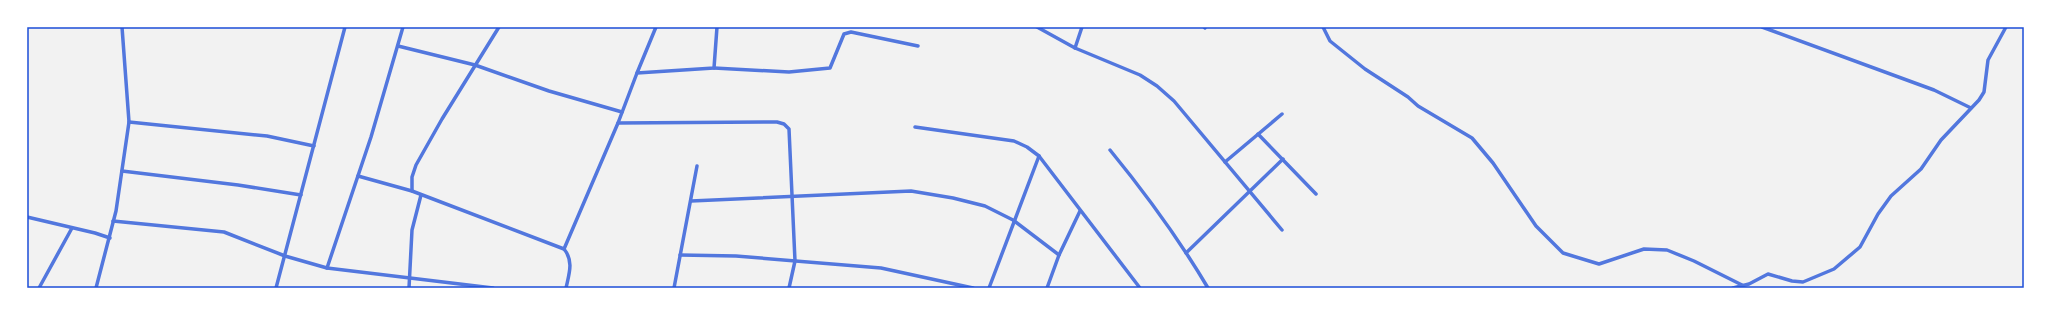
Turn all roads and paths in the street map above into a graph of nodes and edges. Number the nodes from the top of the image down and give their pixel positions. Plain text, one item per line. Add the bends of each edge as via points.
1 (122, 27) edge
2 (345, 27) edge
3 (403, 27) edge
4 (498, 27) edge
5 (656, 27) edge
6 (717, 27) edge
7 (1038, 27) edge
8 (1082, 27) edge
9 (1323, 27) edge
10 (1762, 27) edge
11 (2006, 27) edge
12 (398, 46) junction
13 (918, 46) dead end
14 (1075, 48) junction
15 (475, 64) junction
16 (714, 68) junction
17 (637, 73) junction
18 (1971, 108) junction
19 (622, 112) junction
20 (1282, 114) dead end
21 (129, 122) junction
22 (618, 123) junction
23 (915, 127) dead end
24 (1258, 134) junction
25 (314, 146) junction
26 (1110, 150) dead end
27 (1039, 156) junction
28 (1283, 159) junction
29 (1225, 162) junction
30 (697, 166) dead end
31 (122, 171) junction
32 (358, 176) junction
33 (412, 191) junction
34 (1249, 192) junction
35 (1316, 194) dead end
36 (301, 195) junction
37 (421, 195) junction
38 (792, 197) junction
39 (690, 201) junction
40 (1080, 211) junction
41 (27, 217) edge
42 (1013, 220) junction
43 (113, 221) junction
44 (72, 228) junction
45 (1282, 230) dead end
46 (110, 238) junction
47 (564, 249) junction
48 (1186, 253) junction
49 (680, 254) junction
50 (1059, 255) junction
51 (285, 256) junction
52 (795, 261) junction
53 (326, 268) junction
54 (409, 278) junction
55 (1742, 285) junction
56 (38, 288) edge
57 (96, 288) edge
58 (276, 288) edge
59 (409, 288) edge
60 (493, 288) edge
61 (566, 288) edge
62 (674, 288) edge
63 (789, 288) edge
64 (972, 288) edge
65 (989, 288) edge
66 (1047, 288) edge
67 (1140, 288) edge
68 (1208, 288) edge
69 (1733, 288) edge

1 - 21 street
2 - 25 street
3 - 12 street
4 - 15 street
5 - 17 street
6 - 16 street
7 - 14 street
8 - 14 street
9 - 55 street via 1330,41 1365,69 1418,106 1472,138 1493,163 1536,226 1563,253 1599,264 1644,249 1667,250
10 - 18 street via 1934,90
11 - 18 street via 1988,60 1984,92
12 - 15 street
12 - 32 street
13 - 16 street via 851,32 844,34 830,68 789,72
14 - 29 street via 1140,75 1157,86 1174,101
15 - 19 street via 549,91
15 - 33 street via 416,165 412,177
16 - 17 street
17 - 19 street
18 - 55 street via 1941,140 1921,169 1891,196 1860,247 1848,259 1834,269 1803,282 1768,274
19 - 22 street
20 - 24 street
21 - 25 street via 268,136
21 - 31 street
22 - 38 street via 784,124 789,129
22 - 47 street
23 - 27 street via 1014,141
24 - 28 street
24 - 29 street
25 - 36 street
26 - 48 street via 1137,182
27 - 40 street
27 - 42 street
28 - 34 street
28 - 35 street
29 - 34 street
30 - 39 street
31 - 36 street via 238,184
31 - 43 street
32 - 33 street
32 - 53 street
33 - 37 street
34 - 45 street
34 - 48 street
36 - 51 street
37 - 47 street
37 - 54 street via 412,230
38 - 39 street
38 - 42 street via 911,191 985,206
38 - 52 street
39 - 49 street
40 - 50 street
40 - 67 street
41 - 44 street
42 - 50 street
42 - 65 street
43 - 46 street
43 - 51 street via 224,232
44 - 46 street
44 - 56 street
46 - 57 street
47 - 61 street via 571,265
48 - 68 street
49 - 52 street
49 - 62 street
50 - 66 street
51 - 53 street
51 - 58 street
52 - 63 street
52 - 64 street via 881,268
53 - 54 street
54 - 59 street
54 - 60 street
55 - 69 street

